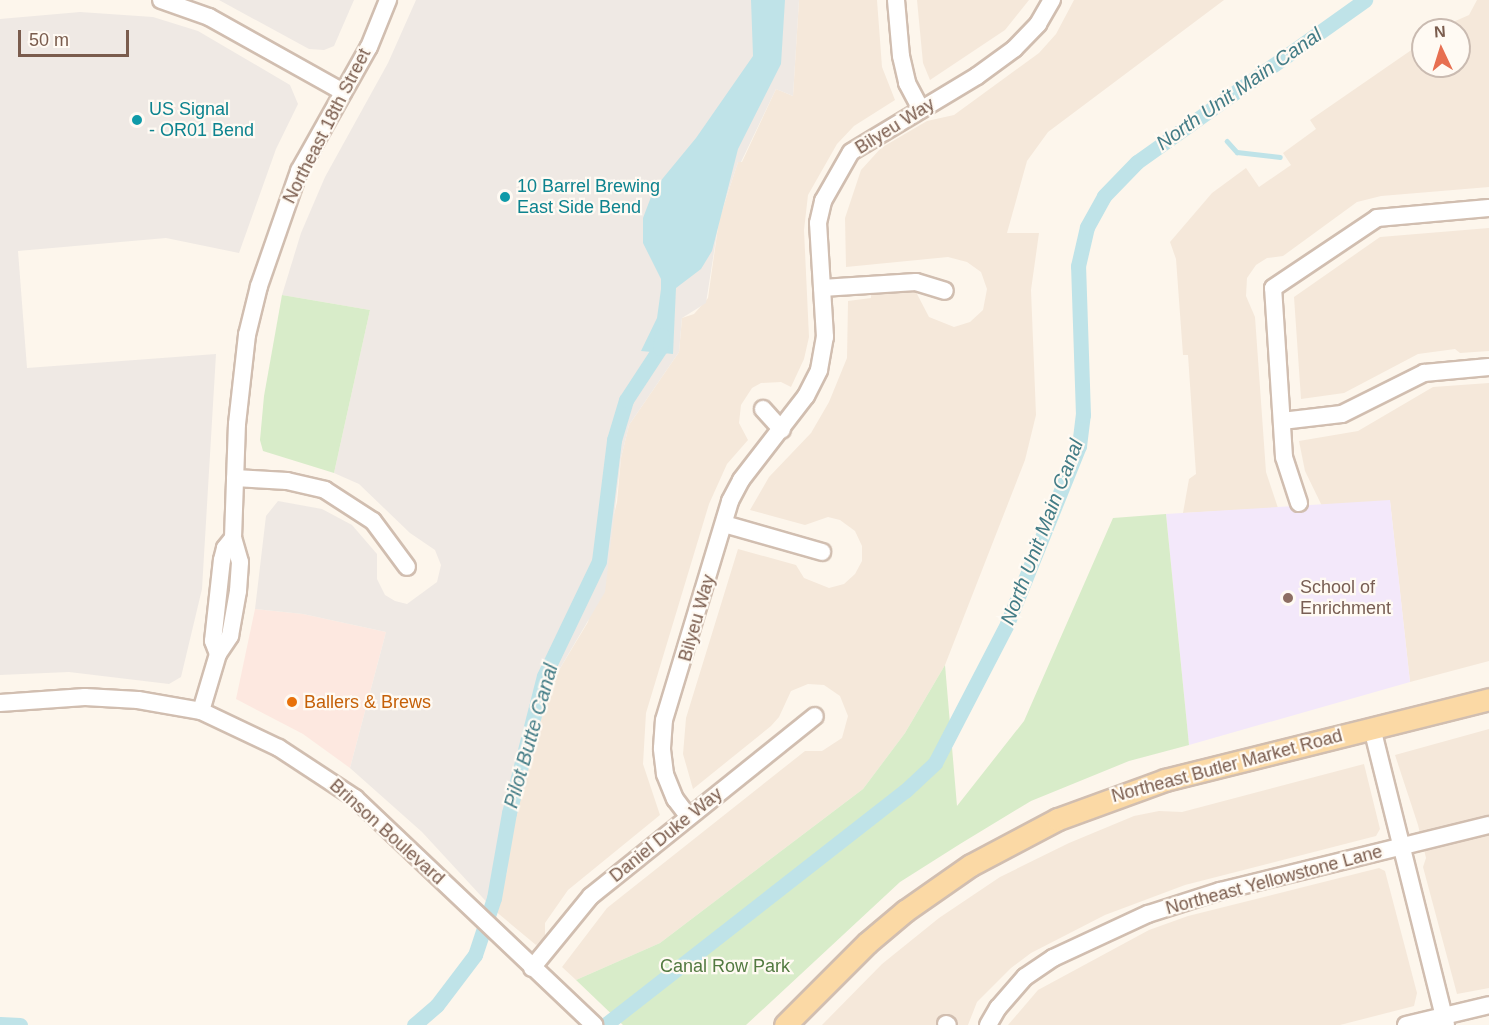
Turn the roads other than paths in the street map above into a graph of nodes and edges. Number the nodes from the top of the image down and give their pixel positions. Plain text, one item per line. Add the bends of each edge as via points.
1 (161, 0) edge
2 (388, 0) edge
3 (896, 0) edge
4 (1052, 0) edge
5 (343, 92) junction
6 (921, 109) junction
7 (1489, 208) edge
8 (822, 288) junction
9 (945, 291) dead end
10 (1489, 367) edge
11 (763, 409) dead end
12 (1282, 421) junction
13 (782, 429) junction
14 (235, 478) junction
15 (1299, 503) dead end
16 (724, 524) junction
17 (822, 552) dead end
18 (407, 567) dead end
19 (1489, 699) edge
20 (0, 703) edge
21 (201, 711) junction
22 (814, 716) dead end
23 (1372, 728) junction
24 (688, 816) junction
25 (1489, 825) edge
26 (1401, 847) junction
27 (532, 968) junction
28 (1489, 1005) edge
29 (1445, 1020) edge
30 (594, 1025) edge
31 (785, 1025) edge
32 (988, 1025) edge
33 (1406, 1025) edge

1 - 5 street via 209,17
2 - 5 street, Northeast 18th Street via 369,47
3 - 6 street via 907,83
4 - 6 street, Bilyeu Way via 1038,24 1014,48 977,76
5 - 14 street, Northeast 18th Street via 299,171 259,286 241,376
6 - 8 street, Bilyeu Way via 851,152 834,178 818,223
7 - 12 street via 1377,218 1274,288
8 - 9 street via 916,282
8 - 13 street, Bilyeu Way via 825,337 819,370
10 - 12 street via 1424,373 1342,414
11 - 13 street
12 - 15 street via 1284,457
13 - 16 street, Bilyeu Way via 741,480
14 - 18 street via 287,481 333,494 373,521
14 - 21 street, Northeast 18th Street via 233,538 240,562 238,591 230,636 218,654
16 - 17 street
16 - 24 street, Bilyeu Way via 664,720 665,774 675,799
19 - 23 main road, Northeast Butler Market Road
20 - 21 street, Brinson Boulevard via 85,697 138,700
21 - 27 street, Brinson Boulevard via 311,766 355,798
22 - 24 street, Daniel Duke Way
23 - 26 street
23 - 31 main road, Northeast Butler Market Road via 1165,780 1097,803 1010,843 905,911
24 - 27 street, Daniel Duke Way via 591,896
25 - 26 street, Northeast Yellowstone Lane
26 - 29 street
26 - 32 street, Northeast Yellowstone Lane via 1220,891 1148,914 1053,958 1025,977
27 - 30 street, Brinson Boulevard
28 - 29 street
29 - 33 street

